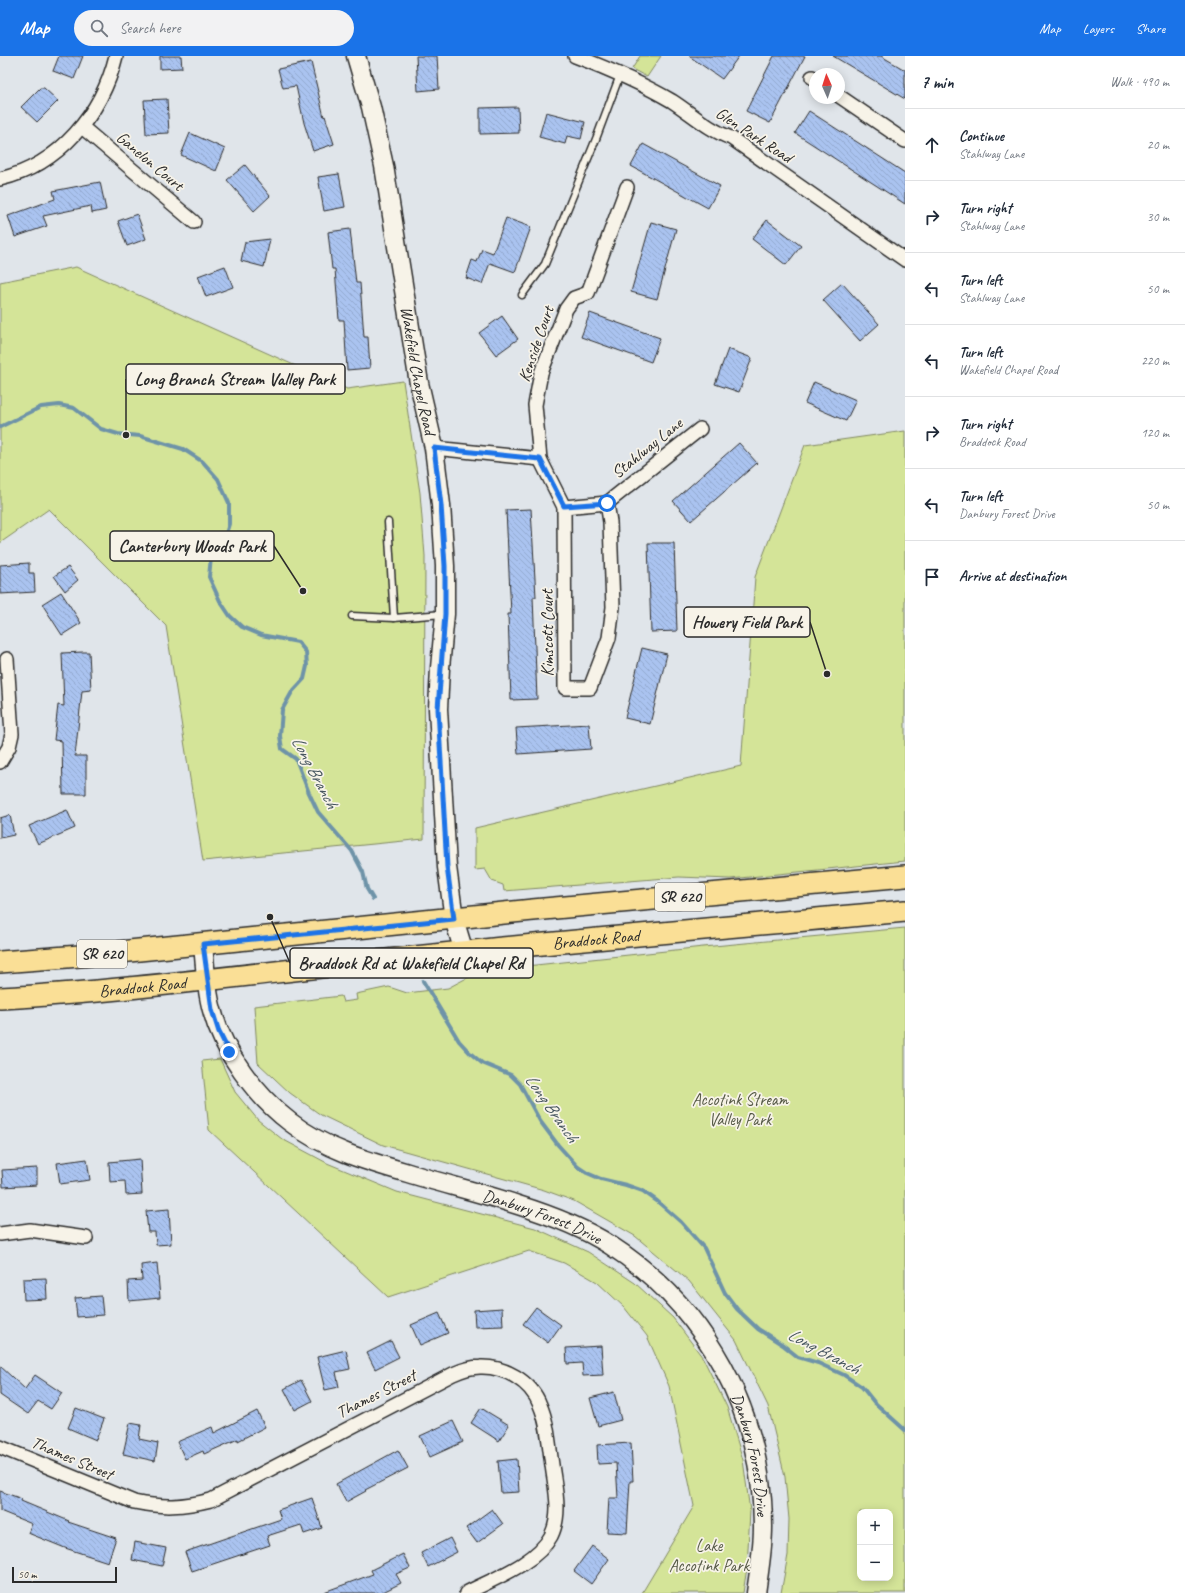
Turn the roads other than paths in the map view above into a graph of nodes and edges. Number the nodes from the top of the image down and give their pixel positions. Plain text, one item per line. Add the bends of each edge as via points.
1 (116, 56) edge
2 (356, 56) edge
3 (575, 56) edge
4 (621, 74) junction
5 (845, 100) edge
6 (82, 127) junction
7 (905, 141) edge
8 (0, 179) edge
9 (627, 187) dead end
10 (194, 222) dead end
11 (905, 260) edge
12 (522, 295) dead end
13 (700, 429) dead end
14 (434, 448) junction
15 (540, 459) junction
16 (607, 503) junction
17 (564, 506) junction
18 (388, 522) dead end
19 (445, 614) junction
20 (352, 616) dead end
21 (394, 618) junction
22 (7, 659) dead end
23 (0, 762) edge
24 (905, 876) edge
25 (905, 911) edge
26 (454, 919) junction
27 (203, 944) junction
28 (464, 952) junction
29 (0, 962) edge
30 (207, 980) junction
31 (0, 998) edge
32 (0, 1234) edge
33 (86, 1238) dead end
34 (0, 1447) edge
35 (466, 1593) edge
36 (756, 1593) edge

1 - 6 street via 103,94
2 - 14 street, Wakefield Chapel Road via 384,166 419,383
3 - 4 street, Glen Park Road
4 - 11 street, Glen Park Road via 731,138
4 - 12 lane via 545,264
5 - 7 street
6 - 8 street via 47,158 26,170
6 - 10 street, Ganelon Court
9 - 15 street, Kenside Court via 588,293 574,298 566,309 541,373 535,405
13 - 16 street, Stahlway Lane
14 - 15 street
14 - 19 street, Wakefield Chapel Road via 441,505
15 - 17 street
16 - 17 street, Stahlway Lane
16 - 17 street, Kimscott Court via 613,607 609,638 590,688 565,688
18 - 21 lane
19 - 21 lane
19 - 26 street, Wakefield Chapel Road via 438,709 447,867
20 - 21 lane
22 - 23 street via 12,734 10,747
24 - 26 main road, Braddock Road / SR 620
25 - 28 main road, Braddock Road / SR 620
26 - 27 main road, Braddock Road / SR 620
26 - 28 street, Wakefield Chapel Road
27 - 29 main road, Braddock Road / SR 620
27 - 30 street, Danbury Forest Drive
28 - 30 main road, Braddock Road / SR 620
30 - 31 main road, Braddock Road / SR 620
30 - 36 street, Danbury Forest Drive via 212,1010 229,1052 247,1078 289,1121 336,1149 369,1162 516,1204 580,1229 608,1244 641,1267 688,1314 707,1339 738,1396 757,1461 763,1528
32 - 33 street via 30,1230
34 - 35 street, Thames Street via 134,1502 173,1507 192,1505 211,1500 464,1369 494,1368 507,1372 521,1380 532,1391 545,1418 558,1504 556,1521 551,1536 532,1558

